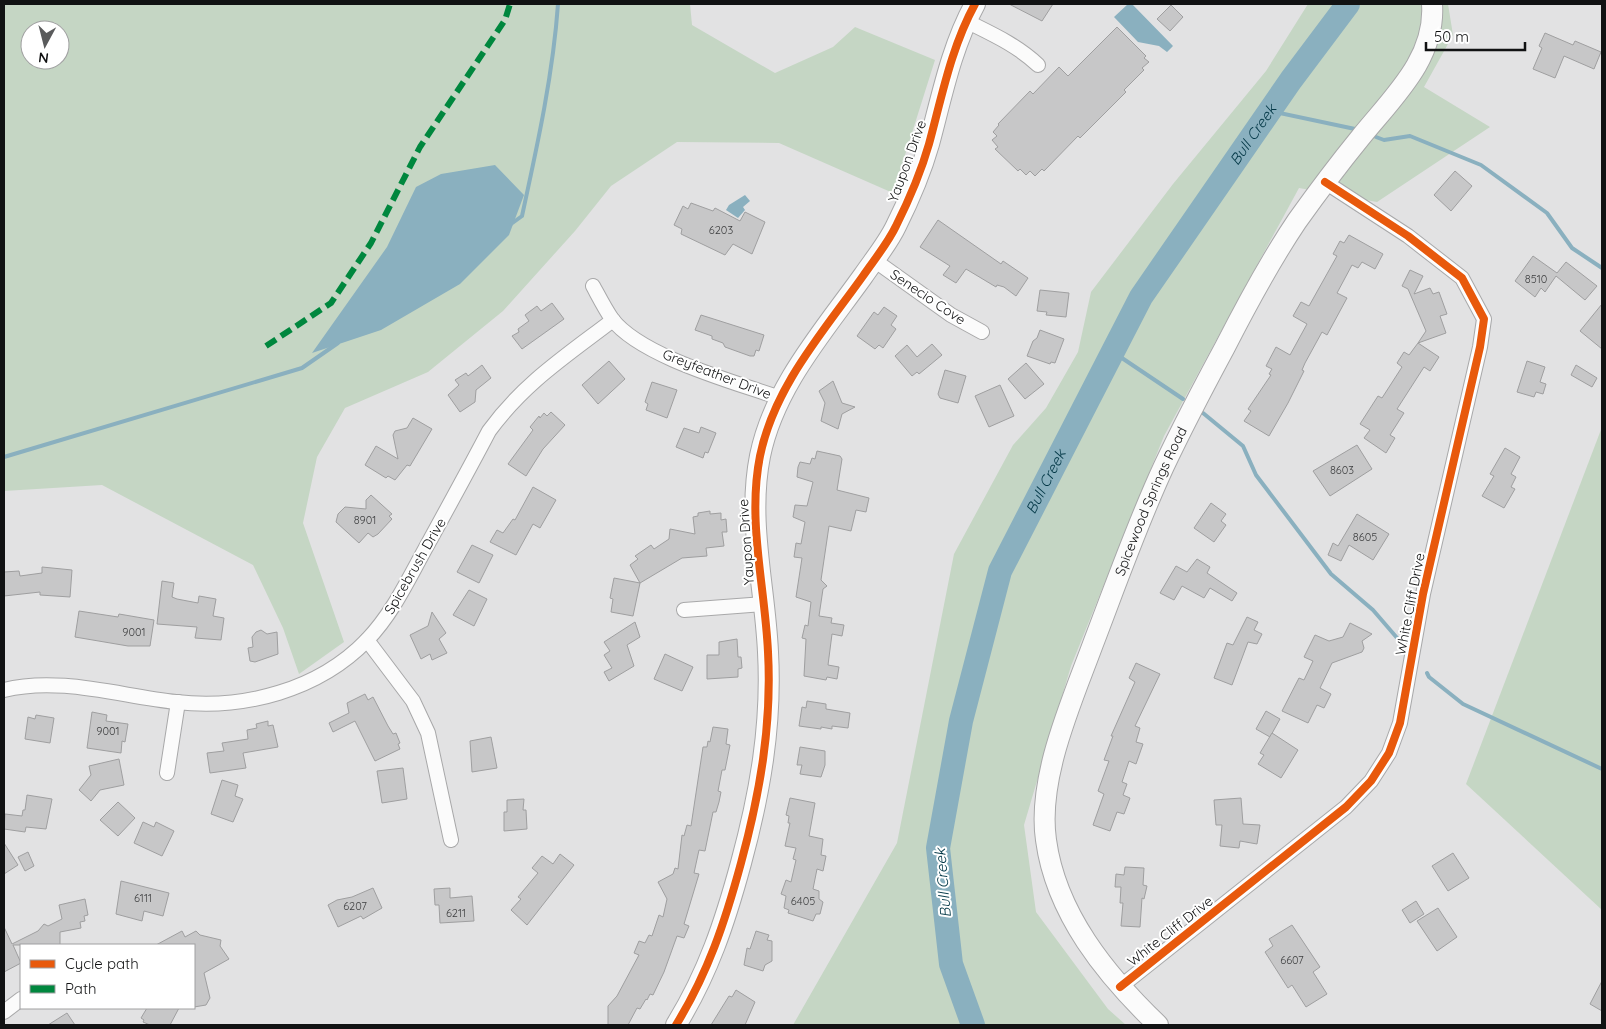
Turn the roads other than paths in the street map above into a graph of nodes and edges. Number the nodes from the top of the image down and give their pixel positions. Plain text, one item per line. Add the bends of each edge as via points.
1 (1432, 4) edge
2 (970, 12) edge
3 (1038, 65) dead end
4 (1325, 182) junction
5 (874, 260) junction
6 (593, 286) dead end
7 (613, 320) junction
8 (982, 332) dead end
9 (780, 398) junction
10 (764, 604) junction
11 (684, 610) dead end
12 (367, 640) junction
13 (4, 690) edge
14 (178, 702) junction
15 (167, 773) dead end
16 (451, 840) dead end
17 (1120, 987) junction
18 (20, 1000) edge
19 (4, 1012) edge
20 (676, 1025) edge
21 (1158, 1025) edge

1 - 4 main road, Spicewood Springs Road via 1430,35 1415,69
2 - 3 street
2 - 5 main road, Yaupon Drive via 950,63 916,180 895,229
4 - 17 main road, Spicewood Springs Road via 1258,284 1164,466 1082,674 1049,780 1045,838 1055,879 1095,955
4 - 17 street, White Cliff Drive via 1408,236 1462,278 1484,320 1423,594 1400,723 1388,753 1371,781 1346,807
5 - 8 street, Senecio Cove via 951,315
5 - 9 main road, Yaupon Drive
6 - 7 street, Greyfeather Drive
7 - 9 street, Greyfeather Drive via 640,342 671,359
7 - 12 street, Spicebrush Drive via 543,373 499,417 394,607
9 - 10 main road, Yaupon Drive via 768,427 754,486
10 - 11 street
10 - 20 main road, Yaupon Drive via 768,726 754,817 715,949
12 - 14 street, Spicebrush Drive via 338,666 279,693 244,702
12 - 16 street via 413,702 428,733
13 - 14 street, Spicebrush Drive via 19,686 58,685
14 - 15 street
17 - 21 main road, Spicewood Springs Road
18 - 19 street

